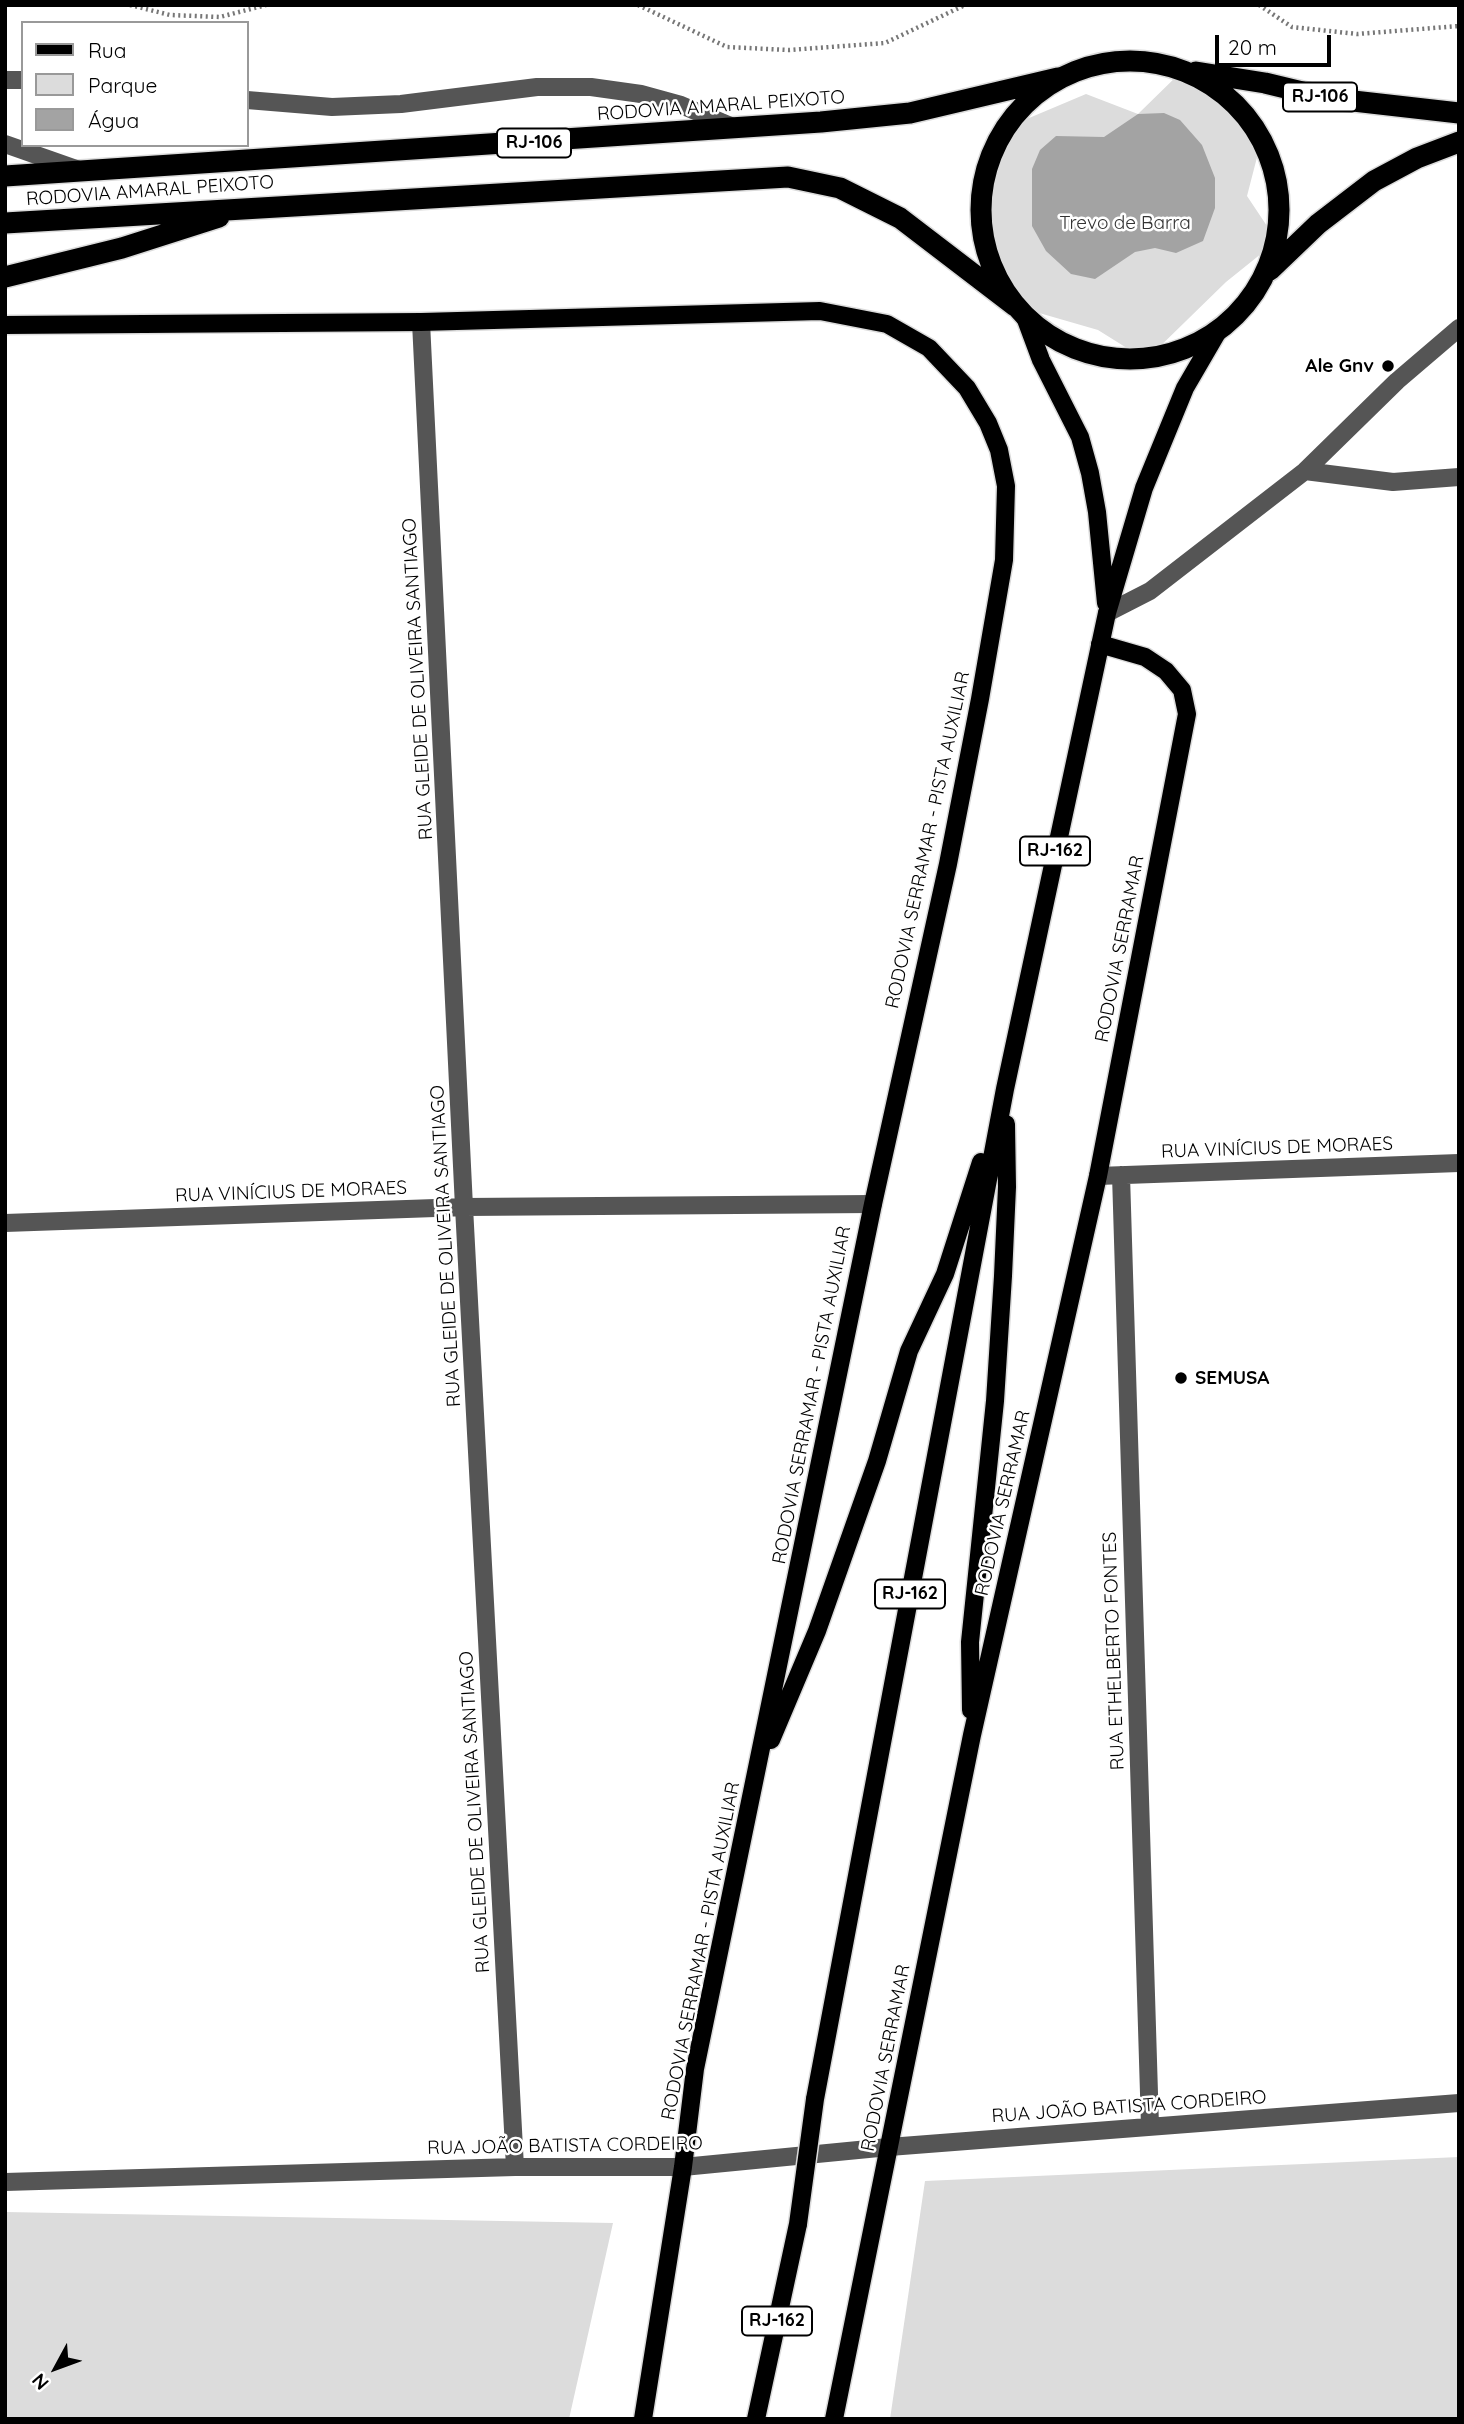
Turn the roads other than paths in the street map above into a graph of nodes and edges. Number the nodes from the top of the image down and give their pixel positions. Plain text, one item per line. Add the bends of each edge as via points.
1 (1183, 70) junction
2 (1058, 78) junction
3 (248, 100) edge
4 (1459, 113) edge
5 (737, 128) junction
6 (1459, 142) edge
7 (5, 144) edge
8 (82, 171) junction
9 (5, 176) edge
10 (244, 208) junction
11 (5, 223) edge
12 (1266, 274) junction
13 (5, 277) edge
14 (1020, 311) junction
15 (421, 322) junction
16 (5, 325) edge
17 (1459, 328) edge
18 (1217, 333) junction
19 (1305, 471) junction
20 (1459, 477) edge
21 (1107, 613) junction
22 (1100, 644) junction
23 (1005, 1088) junction
24 (1459, 1163) edge
25 (1121, 1175) junction
26 (1098, 1176) junction
27 (873, 1204) junction
28 (464, 1207) junction
29 (5, 1223) edge
30 (972, 1735) junction
31 (757, 1772) junction
32 (1459, 2104) edge
33 (1150, 2126) junction
34 (890, 2147) junction
35 (683, 2166) junction
36 (515, 2167) junction
37 (5, 2182) edge
38 (643, 2419) edge
39 (756, 2419) edge
40 (834, 2419) edge

1 - 2 highway, RJ-106 via 1141,60 1098,63
1 - 4 highway, RJ-106 via 1327,98
1 - 12 highway, RJ-106 via 1214,87 1241,110 1262,138 1275,171 1280,206 1277,241
2 - 5 highway, RODOVIA AMARAL PEIXOTO / RJ-106 via 910,113
2 - 14 highway, RJ-106 via 1027,100 1003,129 987,163 980,200 983,238 994,274
3 - 5 street via 331,107 401,104 537,87 591,87 681,105
5 - 8 highway, RODOVIA AMARAL PEIXOTO / RJ-106
6 - 12 highway, RJ-106 via 1374,181 1318,224
7 - 8 street
8 - 9 highway, RODOVIA AMARAL PEIXOTO / RJ-106
10 - 11 highway, RODOVIA AMARAL PEIXOTO / RJ-106
10 - 13 highway via 121,248
10 - 14 highway, RODOVIA AMARAL PEIXOTO / RJ-106 via 788,177 840,188 901,218
12 - 18 highway, RJ-106 via 1245,307
14 - 18 highway, RJ-106 via 1061,343 1102,357 1146,360 1183,351
14 - 21 main road, RJ-162 via 1080,437 1097,512
15 - 16 main road, RODOVIA SERRAMAR - PISTA AUXILIAR
15 - 27 main road, RODOVIA SERRAMAR - PISTA AUXILIAR via 820,312 887,324 929,348 967,388 988,422 1006,486 1004,560 948,864
15 - 28 street, RUA GLEIDE DE OLIVEIRA SANTIAGO
17 - 19 street
18 - 21 main road, RJ-162 via 1185,388 1144,488
19 - 20 street via 1393,482
19 - 21 street via 1150,591
21 - 22 main road, RJ-162
22 - 23 main road, RJ-162
22 - 26 main road, RODOVIA SERRAMAR via 1145,657 1166,671 1182,690 1187,714
23 - 30 main road via 1007,1187 995,1401 970,1642
23 - 31 main road via 945,1274 909,1351 877,1461 817,1632
23 - 39 main road, RJ-162, bridge via 815,2099 798,2224
24 - 25 street, RUA VINÍCIUS DE MORAES
25 - 26 street, RUA VINÍCIUS DE MORAES
25 - 33 street, RUA ETHELBERTO FONTES
26 - 30 main road, RODOVIA SERRAMAR
27 - 28 street, RUA VINÍCIUS DE MORAES
27 - 31 main road, RODOVIA SERRAMAR - PISTA AUXILIAR
28 - 29 street, RUA VINÍCIUS DE MORAES
28 - 36 street, RUA GLEIDE DE OLIVEIRA SANTIAGO
30 - 34 main road, RODOVIA SERRAMAR
31 - 35 main road, RODOVIA SERRAMAR - PISTA AUXILIAR via 695,2069
32 - 33 street, RUA JOÃO BATISTA CORDEIRO
33 - 34 street, RUA JOÃO BATISTA CORDEIRO
34 - 35 street, RUA JOÃO BATISTA CORDEIRO
34 - 40 main road, RODOVIA SERRAMAR
35 - 36 street, RUA JOÃO BATISTA CORDEIRO
35 - 38 main road, RODOVIA SERRAMAR - PISTA AUXILIAR
36 - 37 street, RUA JOÃO BATISTA CORDEIRO

